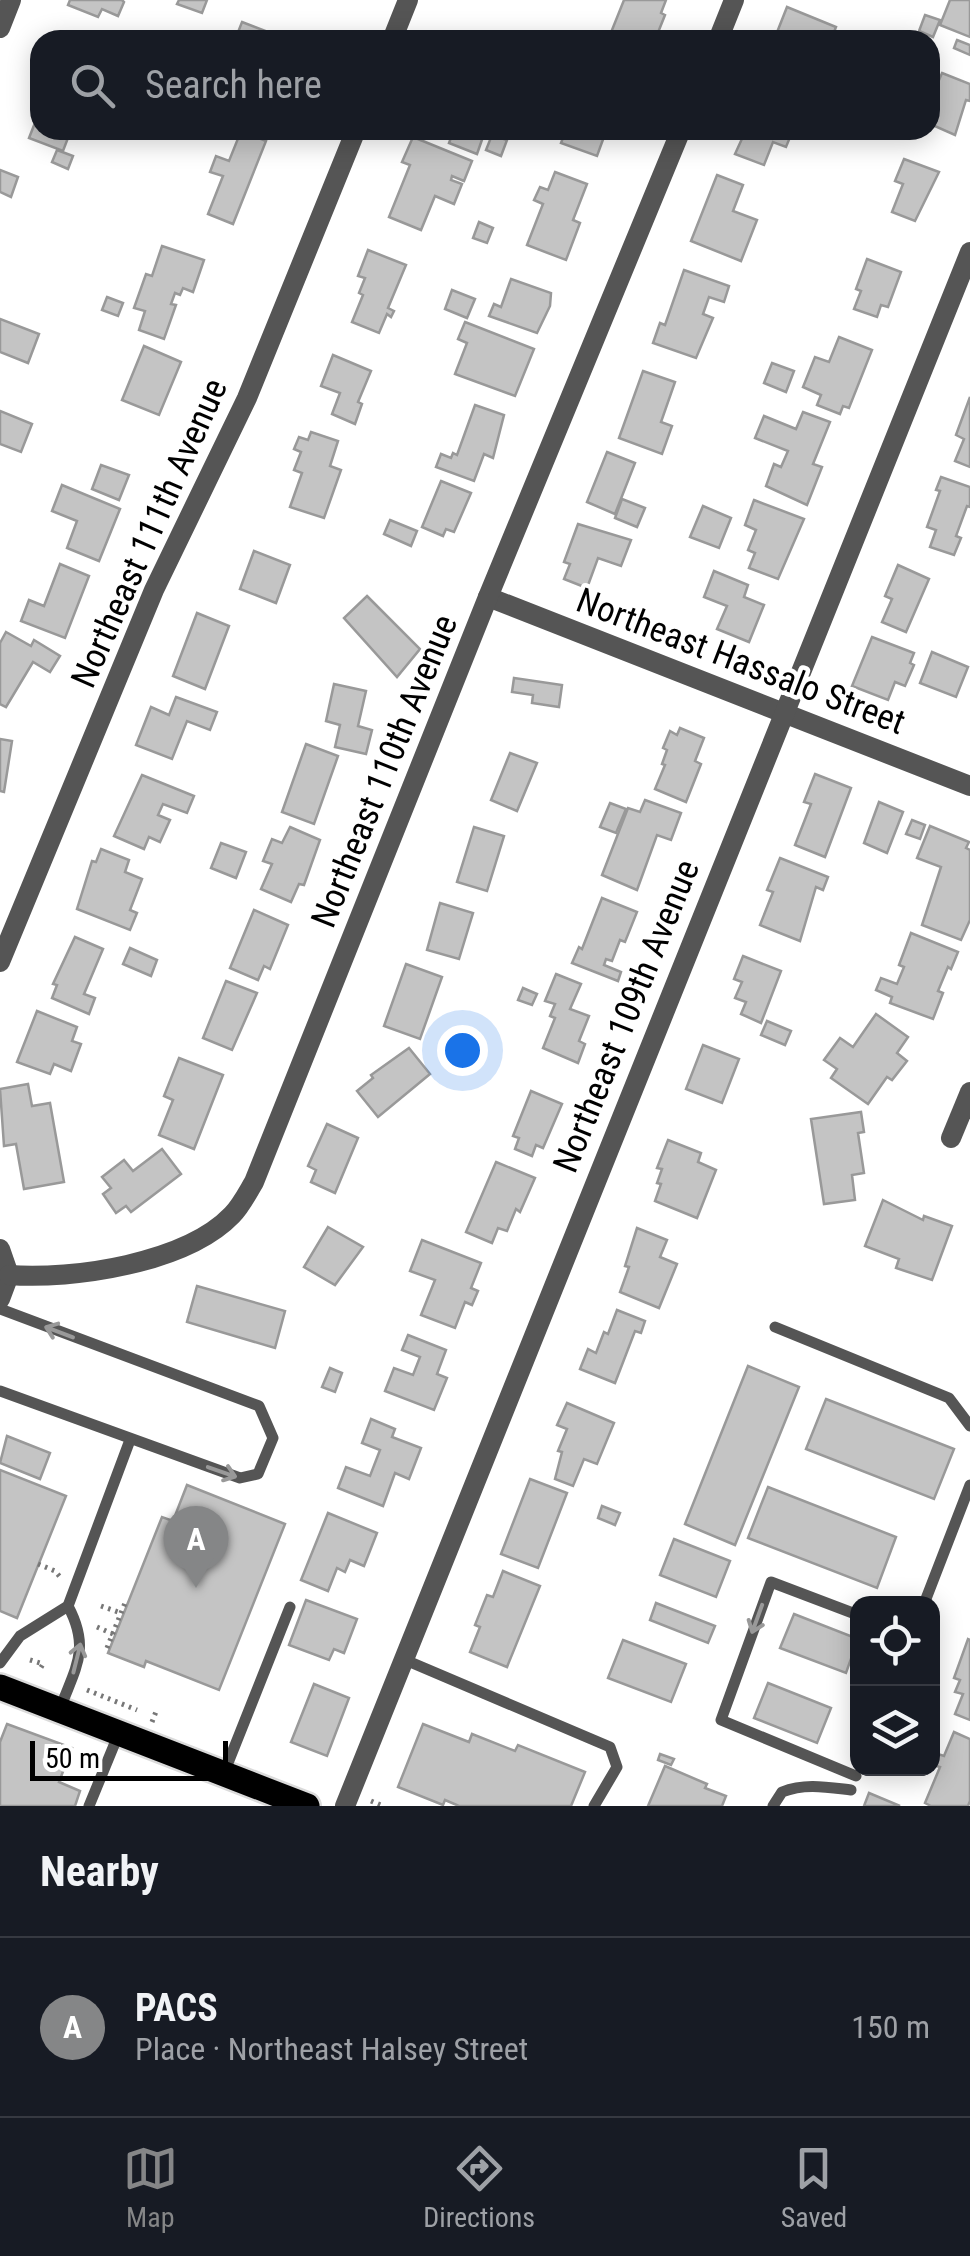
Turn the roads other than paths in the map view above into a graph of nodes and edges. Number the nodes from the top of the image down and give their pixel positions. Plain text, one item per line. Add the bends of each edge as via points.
1 (11, 0) edge
2 (408, 0) edge
3 (734, 0) edge
4 (0, 28) edge
5 (396, 30) edge
6 (722, 30) edge
7 (352, 140) edge
8 (677, 140) edge
9 (970, 252) edge
10 (488, 597) junction
11 (782, 713) junction
12 (970, 786) edge
13 (0, 962) edge
14 (970, 1092) edge
15 (952, 1138) dead end
16 (0, 1249) edge
17 (10, 1274) junction
18 (0, 1299) edge
19 (0, 1310) edge
20 (776, 1328) dead end
21 (0, 1391) edge
22 (970, 1426) edge
23 (130, 1440) junction
24 (970, 1486) edge
25 (927, 1596) edge
26 (68, 1606) junction
27 (290, 1608) dead end
28 (850, 1611) edge
29 (402, 1659) junction
30 (0, 1663) edge
31 (0, 1686) edge
32 (60, 1709) junction
33 (119, 1732) junction
34 (850, 1769) edge
35 (224, 1774) junction
36 (856, 1776) edge
37 (851, 1790) junction
38 (89, 1806) edge
39 (306, 1806) edge
40 (345, 1806) edge
41 (594, 1806) edge
42 (773, 1806) edge
43 (844, 1806) edge

1 - 4 street
2 - 5 street
3 - 6 street
7 - 13 street, Northeast 111th Avenue via 247,398 154,590
8 - 10 street, Northeast 110th Avenue
9 - 11 street, Northeast 109th Avenue
10 - 11 street, Northeast Hassalo Street
10 - 17 street, Northeast 110th Avenue via 254,1182 233,1214 198,1240 151,1258 53,1276
11 - 12 street, Northeast Hassalo Street
11 - 29 street, Northeast 109th Avenue
14 - 15 street
16 - 17 street
17 - 18 street
23 -> 19 lane via 240,1478 258,1474 273,1438 259,1406
20 - 22 lane via 949,1398
21 - 23 lane
23 - 26 lane
24 - 25 lane
26 - 30 lane via 20,1636
32 -> 26 lane via 82,1644
27 - 35 lane
28 -> 34 lane via 771,1582 721,1720
29 - 40 street, Northeast 109th Avenue
29 - 41 lane via 610,1747 617,1767
31 - 32 main road
32 - 33 main road
33 - 35 main road
33 - 38 lane
35 - 39 main road
36 - 37 lane
37 - 42 lane via 794,1787
37 - 43 lane

